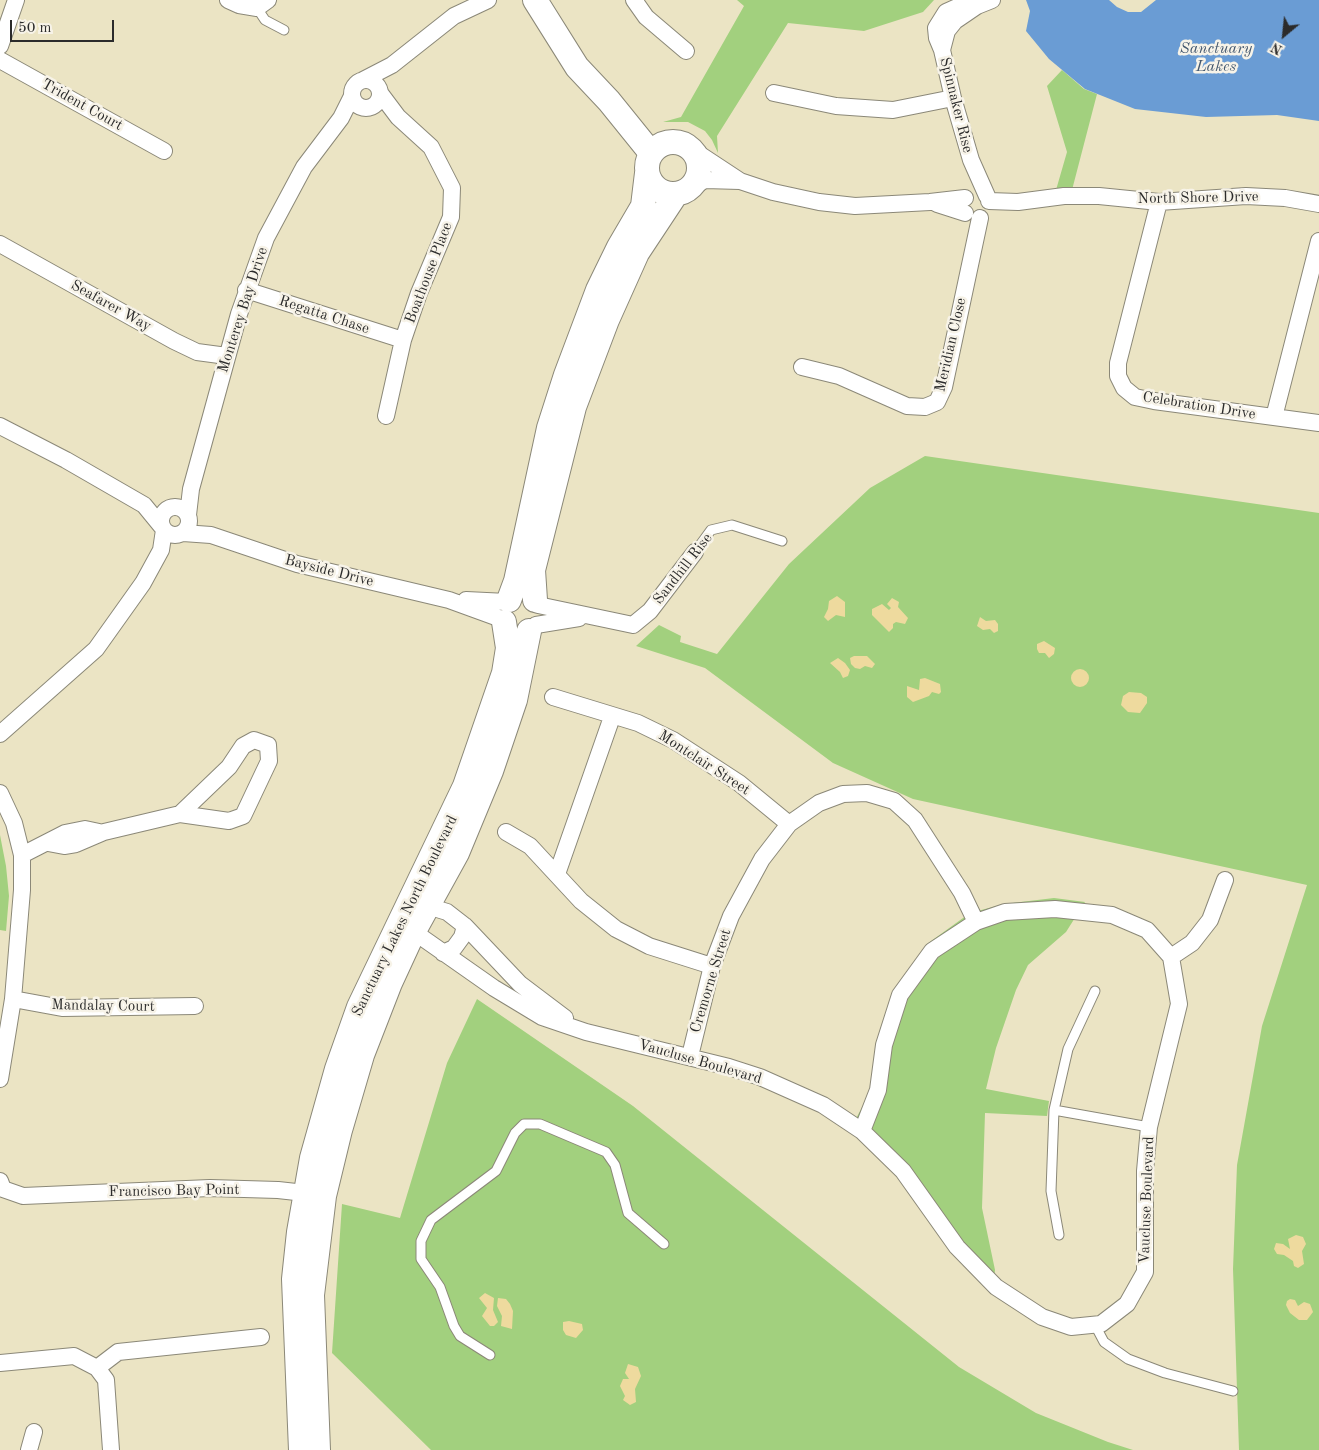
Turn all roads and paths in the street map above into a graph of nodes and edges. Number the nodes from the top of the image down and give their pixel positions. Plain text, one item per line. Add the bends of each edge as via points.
1 (16, 0) edge
2 (228, 0) edge
3 (488, 0) edge
4 (534, 0) edge
5 (634, 0) edge
6 (984, 3) edge
7 (262, 4) edge
8 (284, 30) dead end
9 (0, 46) edge
10 (686, 51) dead end
11 (0, 60) edge
12 (392, 65) junction
13 (364, 80) junction
14 (774, 93) dead end
15 (352, 96) junction
16 (953, 98) junction
17 (374, 99) junction
18 (340, 118) junction
19 (693, 150) junction
20 (164, 151) dead end
21 (656, 156) junction
22 (740, 181) junction
23 (683, 191) junction
24 (1159, 202) junction
25 (1319, 204) edge
26 (976, 207) junction
27 (1319, 241) edge
28 (0, 244) edge
29 (246, 290) junction
30 (403, 340) junction
31 (227, 356) junction
32 (802, 367) dead end
33 (386, 416) dead end
34 (1274, 417) junction
35 (1319, 423) edge
36 (0, 426) edge
37 (191, 489) junction
38 (144, 505) junction
39 (171, 508) junction
40 (178, 526) junction
41 (782, 541) dead end
42 (695, 552) joint
43 (506, 611) junction
44 (534, 615) junction
45 (553, 697) dead end
46 (612, 717) junction
47 (0, 734) edge
48 (0, 793) edge
49 (180, 814) junction
50 (789, 824) junction
51 (506, 832) dead end
52 (22, 855) junction
53 (557, 874) junction
54 (1225, 880) dead end
55 (418, 902) junction
56 (976, 922) junction
57 (464, 926) junction
58 (406, 927) junction
59 (443, 953) junction
60 (1172, 957) junction
61 (712, 966) junction
62 (1095, 991) dead end
63 (13, 999) junction
64 (195, 1006) dead end
65 (586, 1032) junction
66 (690, 1056) junction
67 (0, 1079) edge
68 (1054, 1110) junction
69 (1149, 1127) junction
70 (862, 1131) junction
71 (1, 1187) edge
72 (314, 1194) junction
73 (1059, 1235) dead end
74 (664, 1244) dead end
75 (1095, 1324) junction
76 (261, 1337) dead end
77 (490, 1355) dead end
78 (0, 1363) edge
79 (97, 1368) junction
80 (1233, 1391) dead end
81 (34, 1432) dead end
82 (29, 1450) edge
83 (111, 1450) edge
84 (301, 1450) edge
85 (318, 1450) edge

1 - 9 street
2 - 7 street via 239,5
3 - 12 street via 454,16
4 - 21 street via 577,67
5 - 10 street via 646,17
6 - 16 street, Spinnaker Rise via 947,31 942,50
7 - 8 lane via 265,20
11 - 20 street, Trident Court
12 - 13 street
12 - 17 street
13 - 15 street via 353,87
13 - 17 street via 374,82
14 - 16 street via 836,106 893,110
15 - 17 street via 356,104
15 - 18 street, Monterey Bay Drive
16 - 26 street, Spinnaker Rise via 971,160
17 - 18 street
17 - 30 street, Boathouse Place via 431,147 452,188 451,217
18 - 29 street, Monterey Bay Drive via 292,188 266,238
19 - 21 street via 679,142
19 - 22 street
19 - 23 street via 698,158 699,174
21 - 23 street via 655,187 668,194
21 - 43 street, Sanctuary Lakes North Boulevard via 643,206 598,290 563,384 549,428 516,581
22 - 23 street via 705,180
22 - 26 street via 773,192 855,206 930,202
23 - 44 street, Sanctuary Lakes North Boulevard via 637,253 574,407 533,570
24 - 25 street, North Shore Drive via 1246,196
24 - 26 street, North Shore Drive via 1064,196
24 - 34 street, Celebration Drive via 1118,364 1118,376 1124,388 1135,396 1154,400
26 - 32 street, Meridian Close via 975,235 946,381 937,402 925,407 907,406 839,376
27 - 34 street
28 - 31 street, Seafarer Way via 174,341 197,352
29 - 30 street, Regatta Chase
29 - 31 street, Monterey Bay Drive
30 - 33 street, Boathouse Place
31 - 37 street, Monterey Bay Drive
34 - 35 street, Celebration Drive
36 - 38 street
37 - 39 street
37 - 40 street, Monterey Bay Drive
38 - 39 street
38 - 40 street
39 - 40 street via 182,508
39 - 40 street via 161,518
40 - 43 street, Bayside Drive via 297,564
40 - 47 street, Monterey Bay Drive via 96,649
41 - 42 lane, Sandhill Rise via 732,525 711,530
42 - 44 street, Sandhill Rise via 650,611 633,625 588,617
43 - 44 street via 524,595
43 - 44 street via 518,632
43 - 55 street, Sanctuary Lakes North Boulevard via 506,661 454,813
44 - 55 street, Sanctuary Lakes North Boulevard via 515,700 491,771 457,853
45 - 46 street, Montclair Street
46 - 50 street, Montclair Street via 638,723 673,740 739,783
46 - 53 street
48 - 52 street via 14,822
49 - 49 street via 229,767 243,746 254,740 268,746 269,761 243,816 229,821
49 - 52 street via 104,832 76,844 48,843
50 - 56 street, Cremorne Street via 819,803 843,794 867,793 894,801 915,820 962,893
50 - 61 street, Cremorne Street via 762,859 731,916
51 - 53 street via 530,846
52 - 63 street
53 - 61 street via 581,901 616,929 649,946
54 - 60 street via 1210,920 1192,943
55 - 57 street, Vaucluse Boulevard via 441,908
55 - 58 street, Sanctuary Lakes North Boulevard
56 - 60 street via 1005,912 1054,910 1112,915 1147,930
56 - 70 street via 932,951 900,995 884,1045 878,1090
57 - 59 street via 462,937 454,948
57 - 65 street, Vaucluse Boulevard via 520,984
58 - 59 street, Vaucluse Boulevard
58 - 72 street, Sanctuary Lakes North Boulevard via 348,1038 324,1114
59 - 65 street, Vaucluse Boulevard via 542,1017
60 - 69 street, Vaucluse Boulevard via 1179,1004
61 - 66 street, Cremorne Street
62 - 68 lane via 1068,1049
63 - 64 street, Mandalay Court via 62,1008
63 - 67 street
65 - 66 street, Vaucluse Boulevard
66 - 70 street, Vaucluse Boulevard via 760,1077 823,1105
68 - 69 lane, Vaucluse Boulevard
68 - 73 lane via 1051,1191
69 - 75 street, Vaucluse Boulevard via 1145,1172 1145,1272 1127,1304 1101,1324
70 - 75 street, Vaucluse Boulevard via 903,1171 957,1247 996,1287 1042,1317 1071,1326
71 - 72 street, Francisco Bay Point via 23,1196 210,1188
72 - 84 street, Sanctuary Lakes North Boulevard via 294,1279
72 - 85 street, Sanctuary Lakes North Boulevard via 312,1295
74 - 77 lane via 628,1213 615,1165 606,1152 540,1124 524,1124 515,1133 496,1171 431,1220 421,1241 421,1259 440,1287 460,1336
75 - 80 lane via 1104,1342 1128,1359 1165,1373
76 - 79 street via 118,1352
78 - 79 street via 74,1356
79 - 83 street via 106,1380
81 - 82 street

